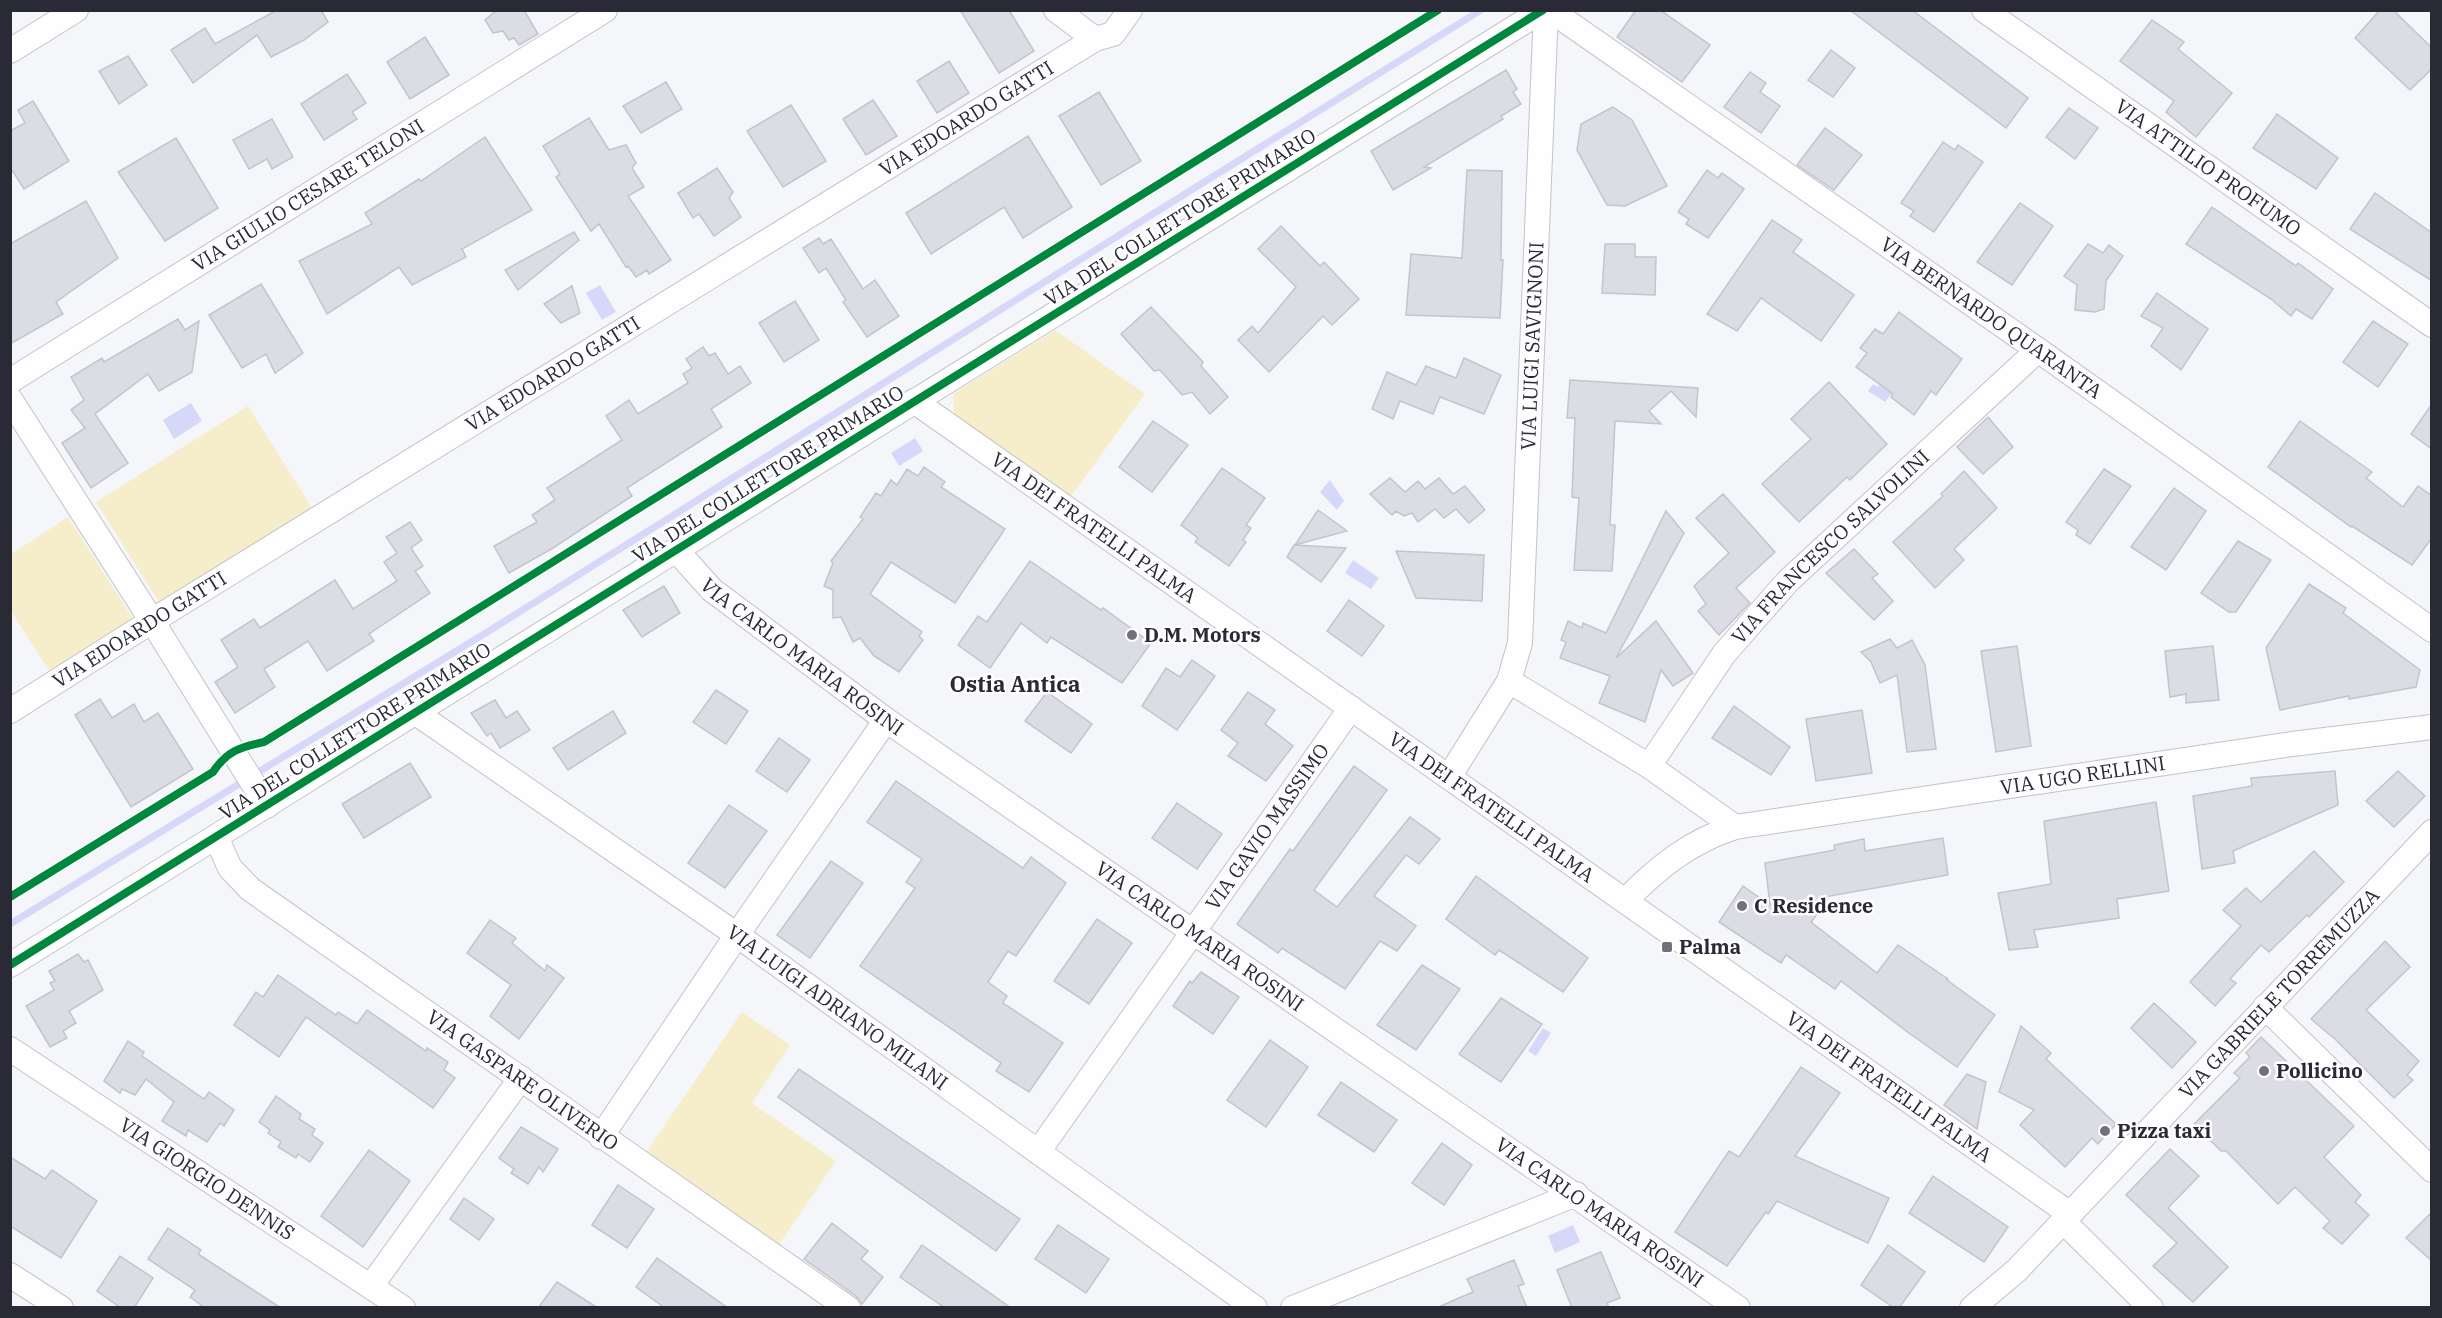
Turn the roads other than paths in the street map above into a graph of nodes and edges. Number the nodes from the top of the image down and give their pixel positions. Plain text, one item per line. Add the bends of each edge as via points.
1 (76, 10) edge
2 (605, 10) edge
3 (1056, 10) edge
4 (1130, 10) edge
5 (1546, 10) edge
6 (1984, 10) edge
7 (1095, 39) junction
8 (10, 51) edge
9 (2432, 325) edge
10 (2038, 350) junction
11 (10, 381) edge
12 (10, 399) edge
13 (914, 401) junction
14 (676, 550) junction
15 (152, 621) junction
16 (2432, 630) edge
17 (1509, 681) junction
18 (1351, 708) junction
19 (10, 711) edge
20 (416, 713) junction
21 (886, 720) junction
22 (2432, 727) edge
23 (1649, 766) junction
24 (1449, 777) junction
25 (267, 806) junction
26 (1735, 827) junction
27 (2432, 832) edge
28 (216, 837) junction
29 (1626, 900) junction
30 (1194, 931) junction
31 (737, 935) junction
32 (10, 965) edge
33 (2265, 1007) junction
34 (10, 1049) edge
35 (521, 1078) junction
36 (602, 1137) junction
37 (1038, 1152) junction
38 (2432, 1170) edge
39 (1576, 1194) junction
40 (2067, 1217) junction
41 (10, 1275) edge
42 (371, 1286) junction
43 (50, 1305) edge
44 (403, 1308) edge
45 (848, 1308) edge
46 (1255, 1308) edge
47 (1293, 1308) edge
48 (1738, 1308) edge
49 (1972, 1308) edge
50 (2151, 1308) edge

1 - 8 street
2 - 11 street, VIA GIULIO CESARE TELONI
3 - 7 street
4 - 7 street, VIA EDOARDO GATTI via 1113,34
5 - 10 street, VIA BERNARDO QUARANTA
5 - 13 street, VIA DEL COLLETTORE PRIMARIO
5 - 17 street, VIA LUIGI SAVIGNONI via 1520,643
6 - 9 street, VIA ATTILIO PROFUMO
7 - 15 street, VIA EDOARDO GATTI
10 - 16 street, VIA BERNARDO QUARANTA
10 - 23 street, VIA FRANCESCO SALVOLINI via 1788,581 1724,654
12 - 15 street
13 - 14 street, VIA DEL COLLETTORE PRIMARIO
13 - 18 street, VIA DEI FRATELLI PALMA
14 - 20 street, VIA DEL COLLETTORE PRIMARIO
14 - 21 street, VIA CARLO MARIA ROSINI via 712,590
15 - 19 street, VIA EDOARDO GATTI
15 - 25 street
17 - 23 street
17 - 24 street, VIA LUIGI SAVIGNONI
18 - 24 street, VIA DEI FRATELLI PALMA
18 - 30 street, VIA GAVIO MASSIMO
20 - 25 street, VIA DEL COLLETTORE PRIMARIO
20 - 31 street, VIA LUIGI ADRIANO MILANI
21 - 30 street, VIA CARLO MARIA ROSINI
21 - 31 street
22 - 26 street, VIA UGO RELLINI via 2292,744
23 - 26 street
24 - 29 street, VIA DEI FRATELLI PALMA
25 - 28 street, VIA DEL COLLETTORE PRIMARIO
26 - 29 street, VIA UGO RELLINI via 1681,852
27 - 33 street, VIA GABRIELE TORREMUZZA
28 - 32 street, VIA DEL COLLETTORE PRIMARIO
28 - 35 street, VIA GASPARE OLIVERIO via 230,868 243,884
29 - 40 street, VIA DEI FRATELLI PALMA
30 - 37 street, VIA GAVIO MASSIMO
30 - 39 street, VIA CARLO MARIA ROSINI
31 - 36 street
31 - 37 street, VIA LUIGI ADRIANO MILANI
33 - 38 street
33 - 40 street, VIA GABRIELE TORREMUZZA
34 - 42 street, VIA GIORGIO DENNIS
35 - 36 street, VIA GASPARE OLIVERIO
35 - 42 street
36 - 45 street, VIA GASPARE OLIVERIO
37 - 46 street, VIA LUIGI ADRIANO MILANI
39 - 47 street
39 - 48 street, VIA CARLO MARIA ROSINI
40 - 49 street, VIA GABRIELE TORREMUZZA via 2017,1270
40 - 50 street, VIA DEI FRATELLI PALMA
41 - 43 street
42 - 44 street, VIA GIORGIO DENNIS

